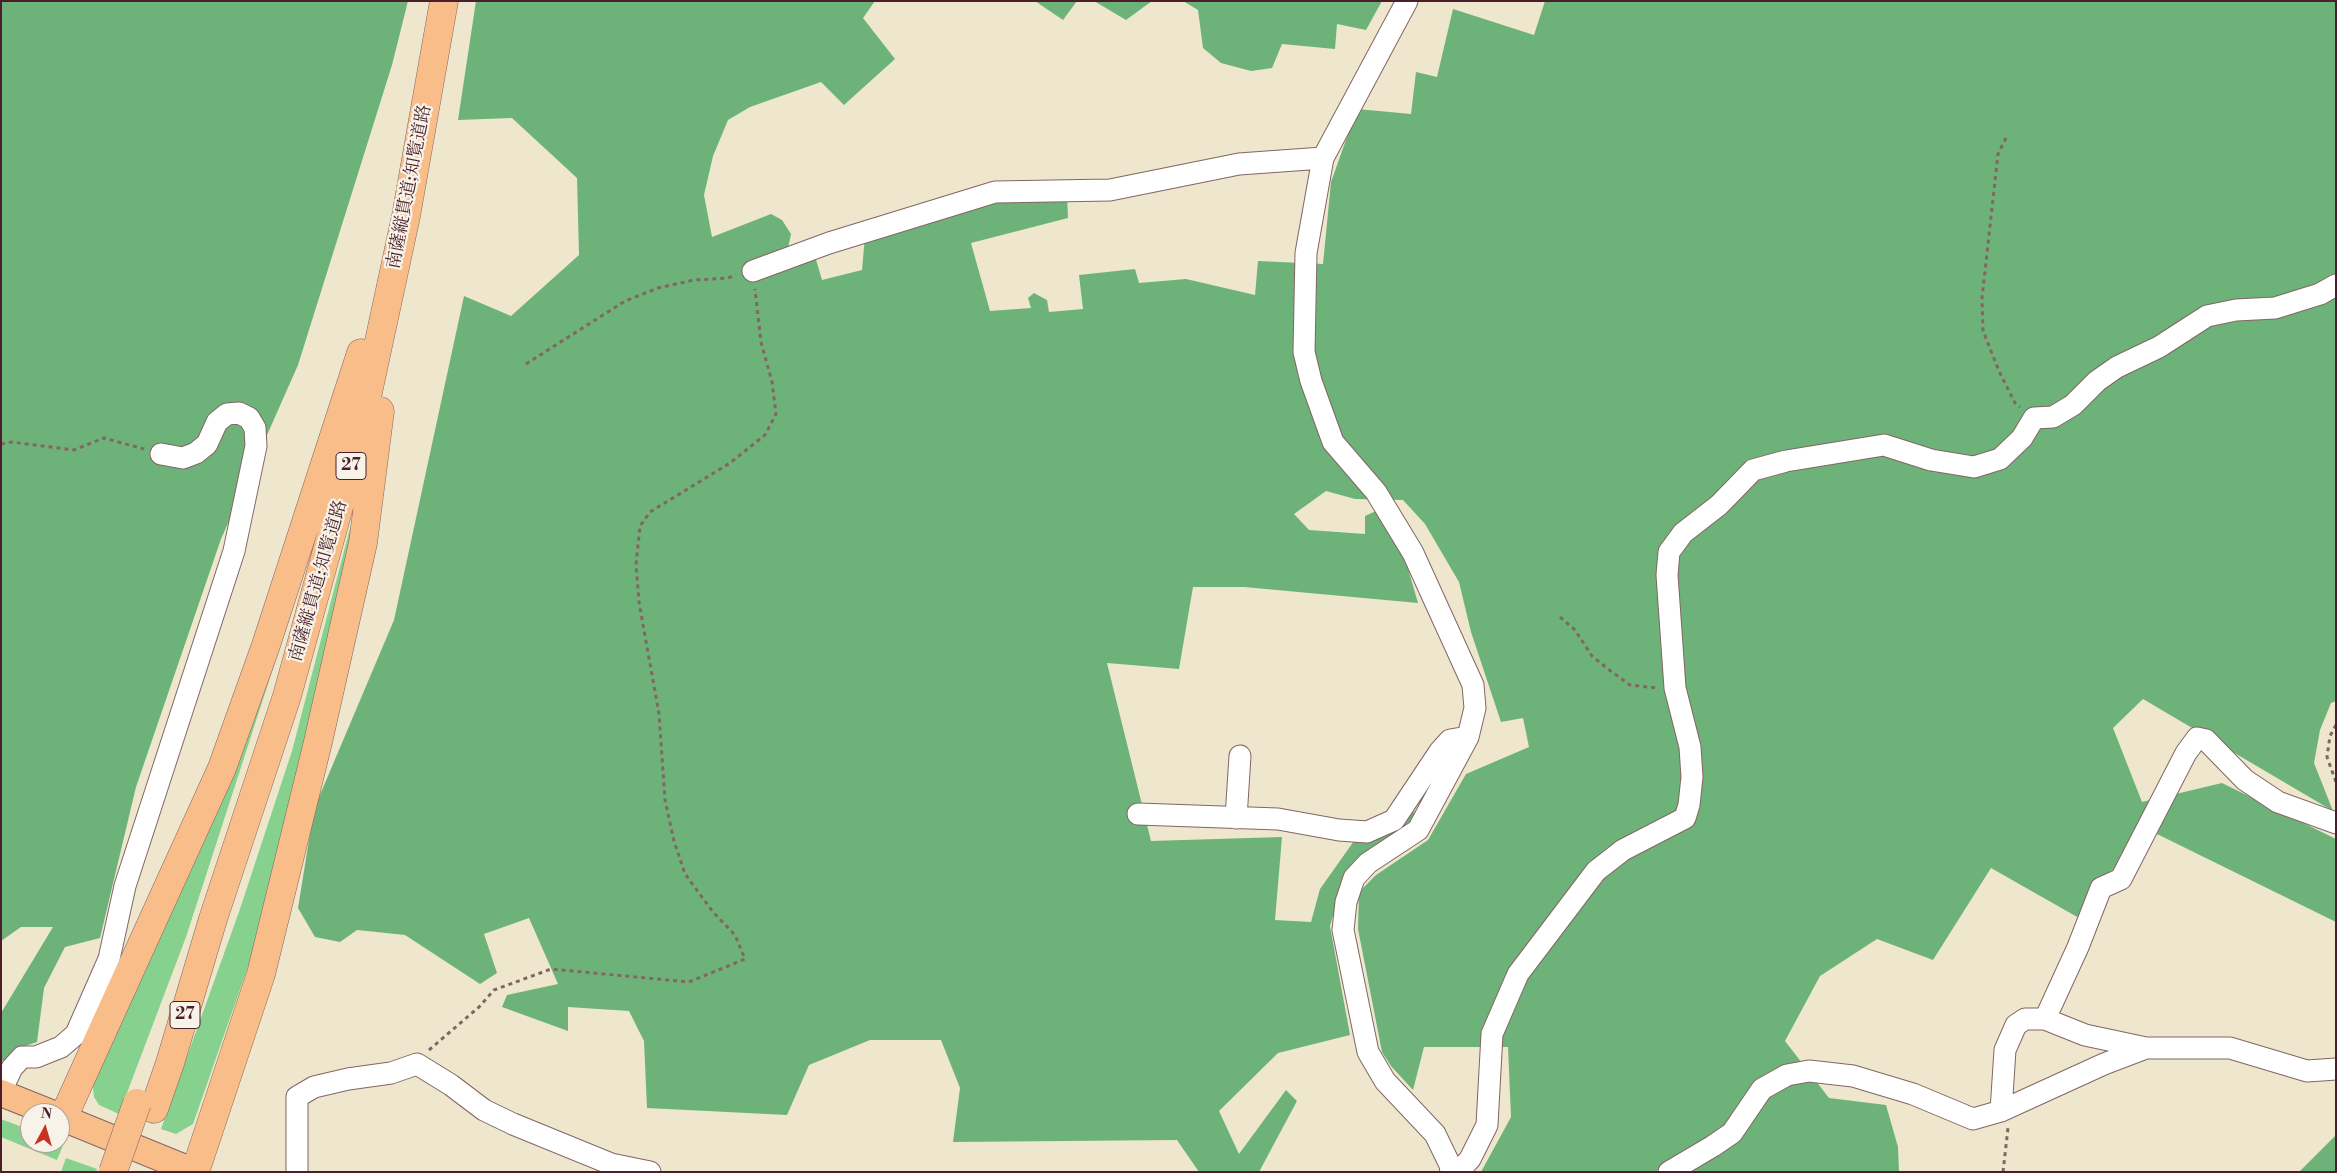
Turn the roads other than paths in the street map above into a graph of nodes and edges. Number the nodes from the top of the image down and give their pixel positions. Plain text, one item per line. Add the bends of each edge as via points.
1 (444, 1) edge
2 (1407, 1) edge
3 (1322, 158) junction
4 (406, 216) junction
5 (754, 271) road end
6 (2336, 285) edge
7 (162, 454) road end
8 (1468, 737) junction
9 (1240, 756) dead end
10 (1138, 814) dead end
11 (1236, 818) junction
12 (2336, 823) edge
13 (2045, 1019) junction
14 (2146, 1048) junction
15 (2336, 1069) edge
16 (1, 1092) edge
17 (27, 1103) edge
18 (64, 1103) edge
19 (146, 1106) junction
20 (2001, 1111) junction
21 (70, 1121) edge
22 (113, 1172) edge
23 (131, 1172) edge
24 (195, 1172) edge
25 (297, 1172) edge
26 (650, 1172) edge
27 (1450, 1172) edge
28 (1458, 1172) edge
29 (1669, 1172) edge

1 - 4 highway, 南薩縦貫道;知覧道路 / 27
2 - 3 street
3 - 5 street via 1239,164 1110,190 994,192 829,243
3 - 8 street via 1306,253 1304,352 1310,381 1333,442 1376,492 1413,553 1473,685 1475,708
4 - 18 highway via 265,648 222,768
4 - 19 highway, 南薩縦貫道;知覧道路 / 27 via 359,434 287,696 213,919
4 - 24 highway via 363,543 260,974
6 - 28 street via 2320,294 2275,308 2236,310 2207,316 2097,381 2073,406 2053,417 2034,418 2022,438 2000,458 1974,467 1931,460 1884,445 1786,461 1753,470 1719,505 1683,534 1669,552 1667,576 1675,688 1690,747 1692,777 1689,805 1684,818 1624,850 1596,871 1518,974 1492,1034 1487,1125 1470,1159
7 - 16 street via 183,458 196,453 207,444 217,422 228,414 239,413 249,418 255,428 256,446 234,551 125,886 109,959 76,1034 61,1048 36,1057 22,1057 12,1068
8 - 11 street via 1450,740 1394,820 1367,832 1278,819
8 - 27 street via 1418,830 1368,863 1354,878 1346,902 1343,930 1368,1052 1385,1081 1435,1134 1450,1165
9 - 11 street
10 - 11 street
12 - 13 street via 2278,802 2245,780 2206,740 2198,738 2186,753 2121,879 2100,888 2078,947
13 - 14 street via 2085,1035
13 - 20 street via 2025,1018 2016,1025 2005,1050
14 - 15 street via 2230,1048 2307,1070
14 - 20 street
16 - 17 main road
19 - 22 highway, 南薩縦貫道;知覧道路 / 27, bridge
19 - 23 highway, 南薩縦貫道;知覧道路 / 27
20 - 29 street via 1973,1119 1913,1094 1853,1076 1809,1071 1787,1075 1762,1089 1732,1133
21 - 24 main road
25 - 26 street via 297,1097 314,1087 391,1073 418,1064 484,1110 513,1124 611,1164

